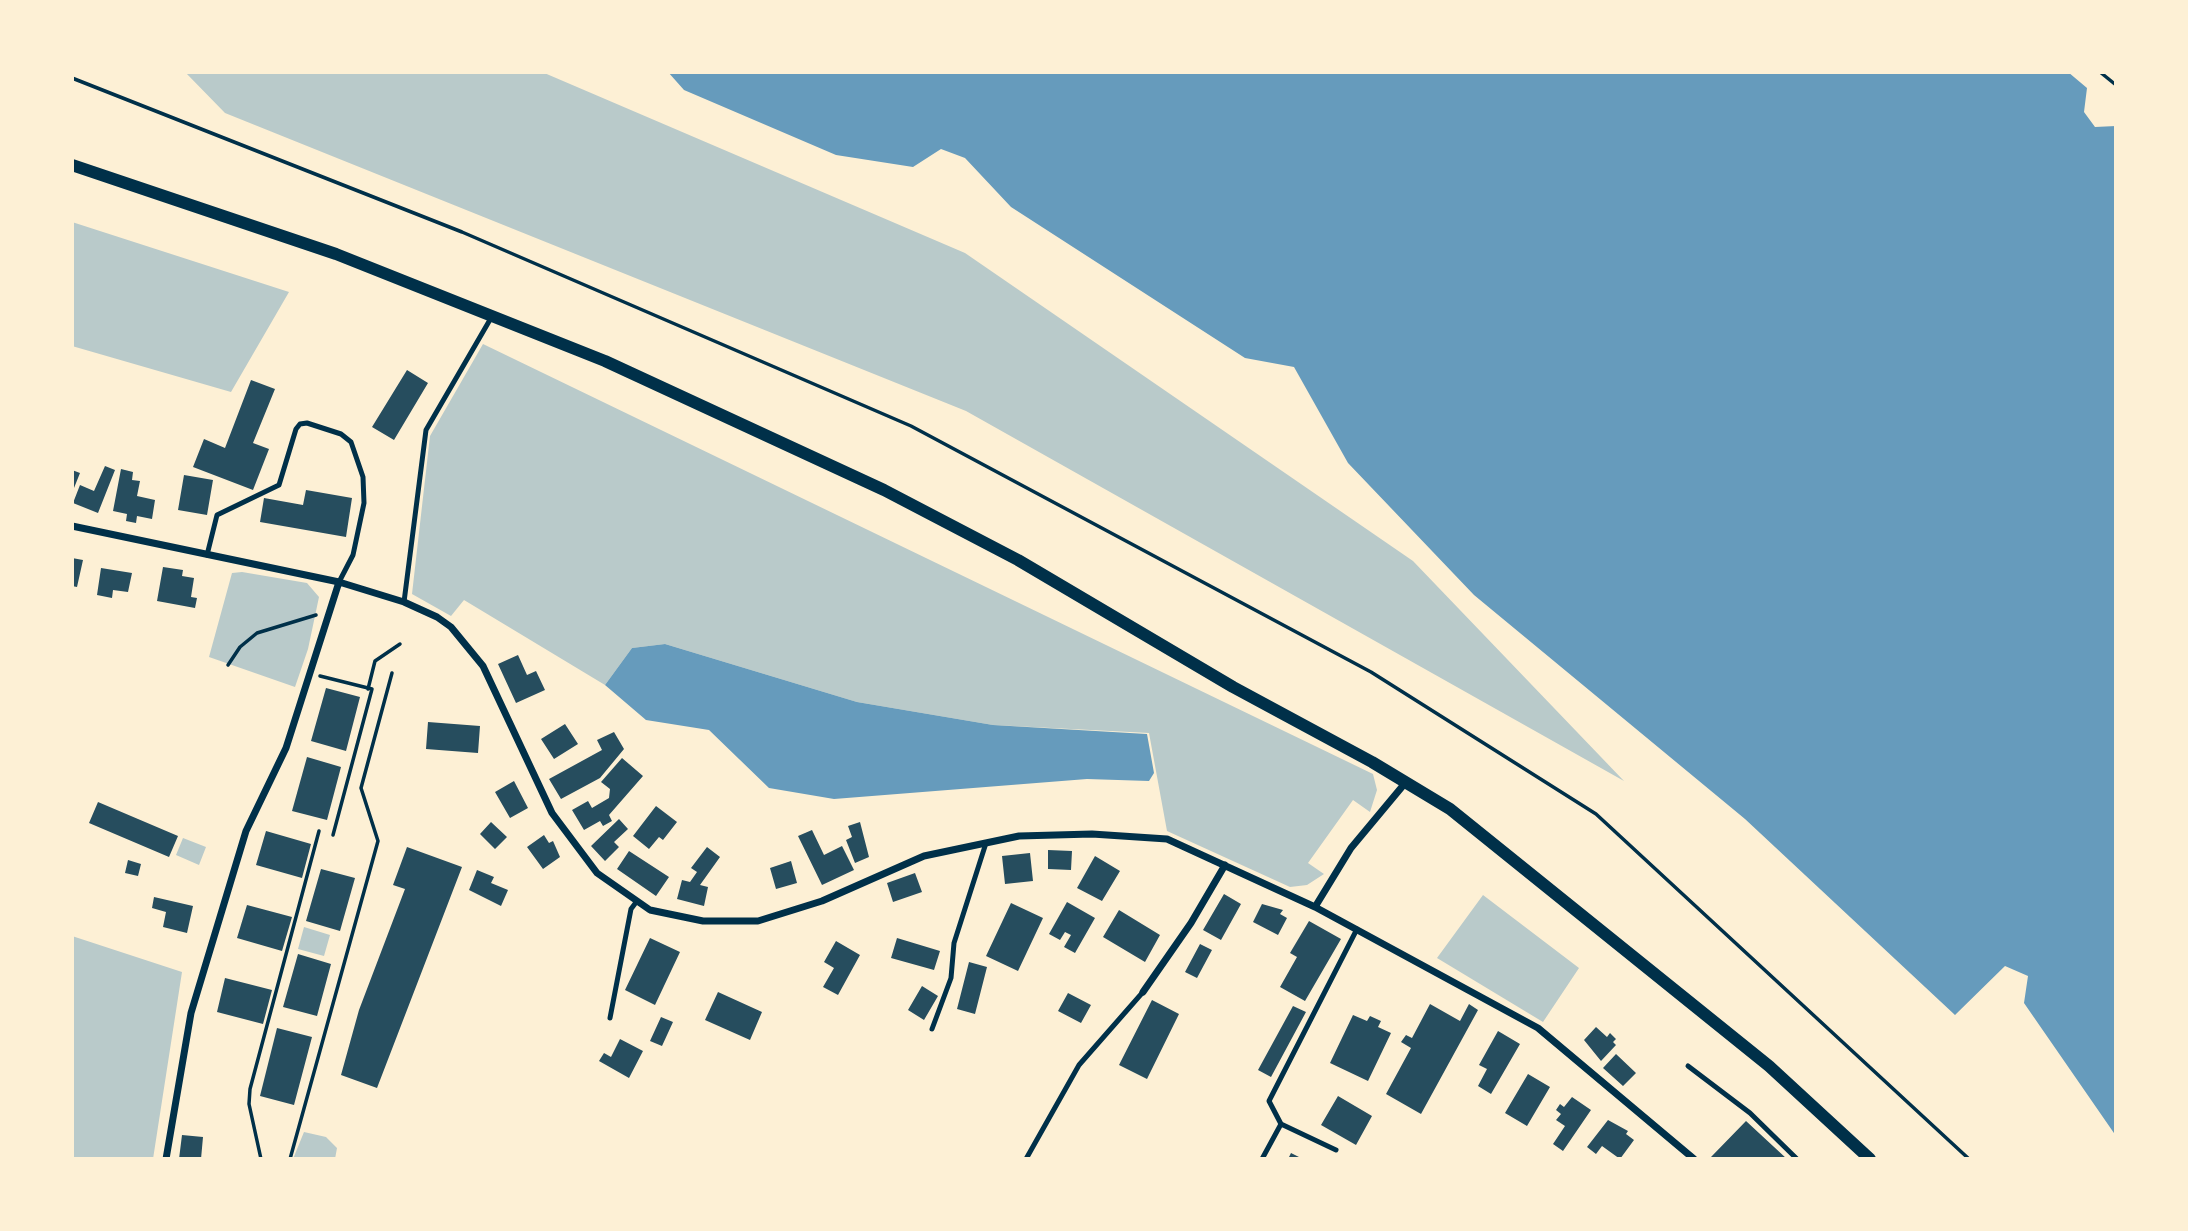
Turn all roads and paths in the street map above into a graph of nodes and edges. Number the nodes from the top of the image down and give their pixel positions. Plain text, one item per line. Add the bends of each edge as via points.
1 (2100, 72) edge
2 (72, 78) edge
3 (2116, 85) edge
4 (72, 165) edge
5 (493, 315) junction
6 (72, 526) edge
7 (207, 555) junction
8 (339, 582) junction
9 (404, 602) junction
10 (329, 614) junction
11 (400, 644) dead end
12 (228, 665) dead end
13 (311, 673) junction
14 (392, 673) dead end
15 (368, 689) junction
16 (1406, 782) junction
17 (319, 831) dead end
18 (333, 835) dead end
19 (986, 843) junction
20 (1225, 866) junction
21 (637, 901) junction
22 (1315, 907) junction
23 (1357, 929) junction
24 (1143, 992) joint
25 (610, 1018) dead end
26 (932, 1029) dead end
27 (1688, 1066) dead end
28 (1281, 1124) junction
29 (1336, 1150) dead end
30 (166, 1159) edge
31 (261, 1159) edge
32 (290, 1159) edge
33 (1026, 1159) edge
34 (1262, 1159) edge
35 (1693, 1159) edge
36 (1797, 1159) edge
37 (1870, 1159) edge
38 (1969, 1159) edge

1 - 3 path
2 - 38 path via 462,232 911,426 1371,672 1596,814
4 - 5 street via 336,254
5 - 9 lane via 426,430
5 - 16 street via 605,361 884,491 1018,560
6 - 7 street
7 - 8 street
7 - 8 lane via 217,515 279,485 296,429 307,423 351,442 363,477 364,503 353,555
8 - 9 street
8 - 10 street
9 - 21 street via 451,627 483,666 552,813 597,873
10 - 12 path via 257,633
10 - 13 street
11 - 15 path via 375,662
13 - 15 path
13 - 30 street via 286,748 246,831 191,1013
14 - 32 path via 361,788 378,841
15 - 18 path via 372,690
16 - 22 street via 1351,848
16 - 37 street via 1450,809 1585,915 1769,1066
17 - 31 path via 250,1089
19 - 20 street via 1019,836 1080,834 1167,839
19 - 21 street via 925,856 822,901 758,921 702,921 650,910
19 - 26 lane via 954,943 951,978
20 - 22 street
20 - 24 street
21 - 25 lane via 631,909
22 - 23 street
23 - 28 lane via 1269,1101
23 - 35 street via 1538,1028
24 - 33 lane via 1079,1065
27 - 36 lane via 1750,1113
28 - 29 lane
28 - 34 lane

